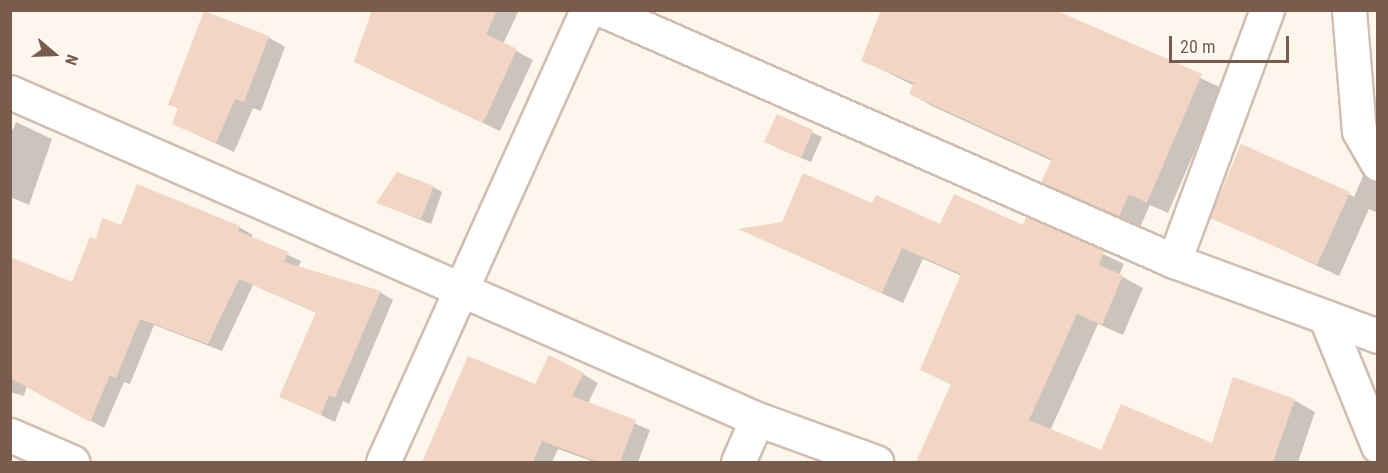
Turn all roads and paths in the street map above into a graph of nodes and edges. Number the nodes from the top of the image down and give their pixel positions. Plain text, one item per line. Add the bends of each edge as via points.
1 (587, 10) edge
2 (603, 10) edge
3 (1267, 10) edge
4 (1349, 10) edge
5 (10, 92) edge
6 (1377, 164) edge
7 (1174, 261) junction
8 (462, 290) junction
9 (1326, 318) junction
10 (1377, 336) edge
11 (757, 419) junction
12 (10, 435) edge
13 (1377, 446) edge
14 (72, 462) edge
15 (383, 462) edge
16 (738, 462) edge
17 (876, 462) edge

1 - 8 street
2 - 7 street
3 - 7 street
4 - 6 street via 1359,131
5 - 8 street
7 - 9 street
8 - 11 street
8 - 15 street
9 - 10 street
9 - 13 street
11 - 16 street
11 - 17 street
12 - 14 street

